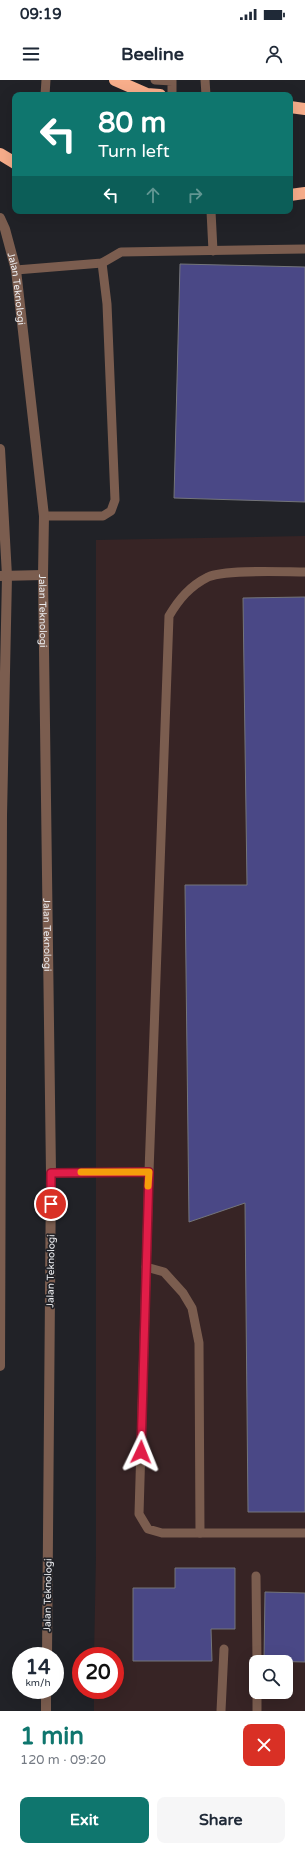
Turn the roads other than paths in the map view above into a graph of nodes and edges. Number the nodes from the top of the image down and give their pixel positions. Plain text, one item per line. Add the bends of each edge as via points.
1 (46, 80) edge
2 (115, 80) edge
3 (155, 80) edge
4 (205, 80) edge
5 (45, 92) edge
6 (142, 92) edge
7 (172, 92) edge
8 (206, 92) edge
9 (293, 107) edge
10 (305, 109) edge
11 (0, 154) edge
12 (12, 161) edge
13 (305, 193) edge
14 (293, 195) edge
15 (211, 214) edge
16 (0, 218) edge
17 (305, 249) edge
18 (213, 251) junction
19 (102, 263) junction
20 (16, 270) junction
21 (0, 449) edge
22 (2, 502) edge
23 (44, 516) junction
24 (305, 572) edge
25 (43, 575) junction
26 (3, 576) edge
27 (2, 652) edge
28 (149, 1172) junction
29 (51, 1173) junction
30 (146, 1266) junction
31 (0, 1366) edge
32 (200, 1533) junction
33 (305, 1533) edge
34 (256, 1576) dead end
35 (47, 1647) edge
36 (224, 1649) dead end
37 (257, 1655) edge
38 (46, 1699) edge
39 (257, 1699) edge
40 (46, 1711) edge
41 (220, 1711) edge
42 (258, 1711) edge

1 - 5 lane
2 - 6 highway
3 - 7 lane via 172,81
4 - 8 lane
9 - 10 highway
11 - 12 highway
13 - 14 highway
15 - 18 lane
16 - 20 street, Jalan Teknologi
17 - 18 lane
18 - 19 lane via 121,252
19 - 20 lane
19 - 23 lane via 107,304 115,500 111,511 103,516
20 - 23 street, Jalan Teknologi
21 - 22 street
22 - 26 street
23 - 25 street, Jalan Teknologi
24 - 28 lane via 236,573 209,577 181,597 169,616
25 - 26 street
25 - 29 street, Jalan Teknologi
26 - 27 street
27 - 31 street
28 - 29 lane
28 - 30 lane
29 - 35 street, Jalan Teknologi
30 - 32 lane via 164,1272 182,1293 192,1308 198,1336
30 - 32 lane via 139,1514 148,1529 162,1533
32 - 33 lane
34 - 37 lane
36 - 41 lane
38 - 40 street
39 - 42 lane

